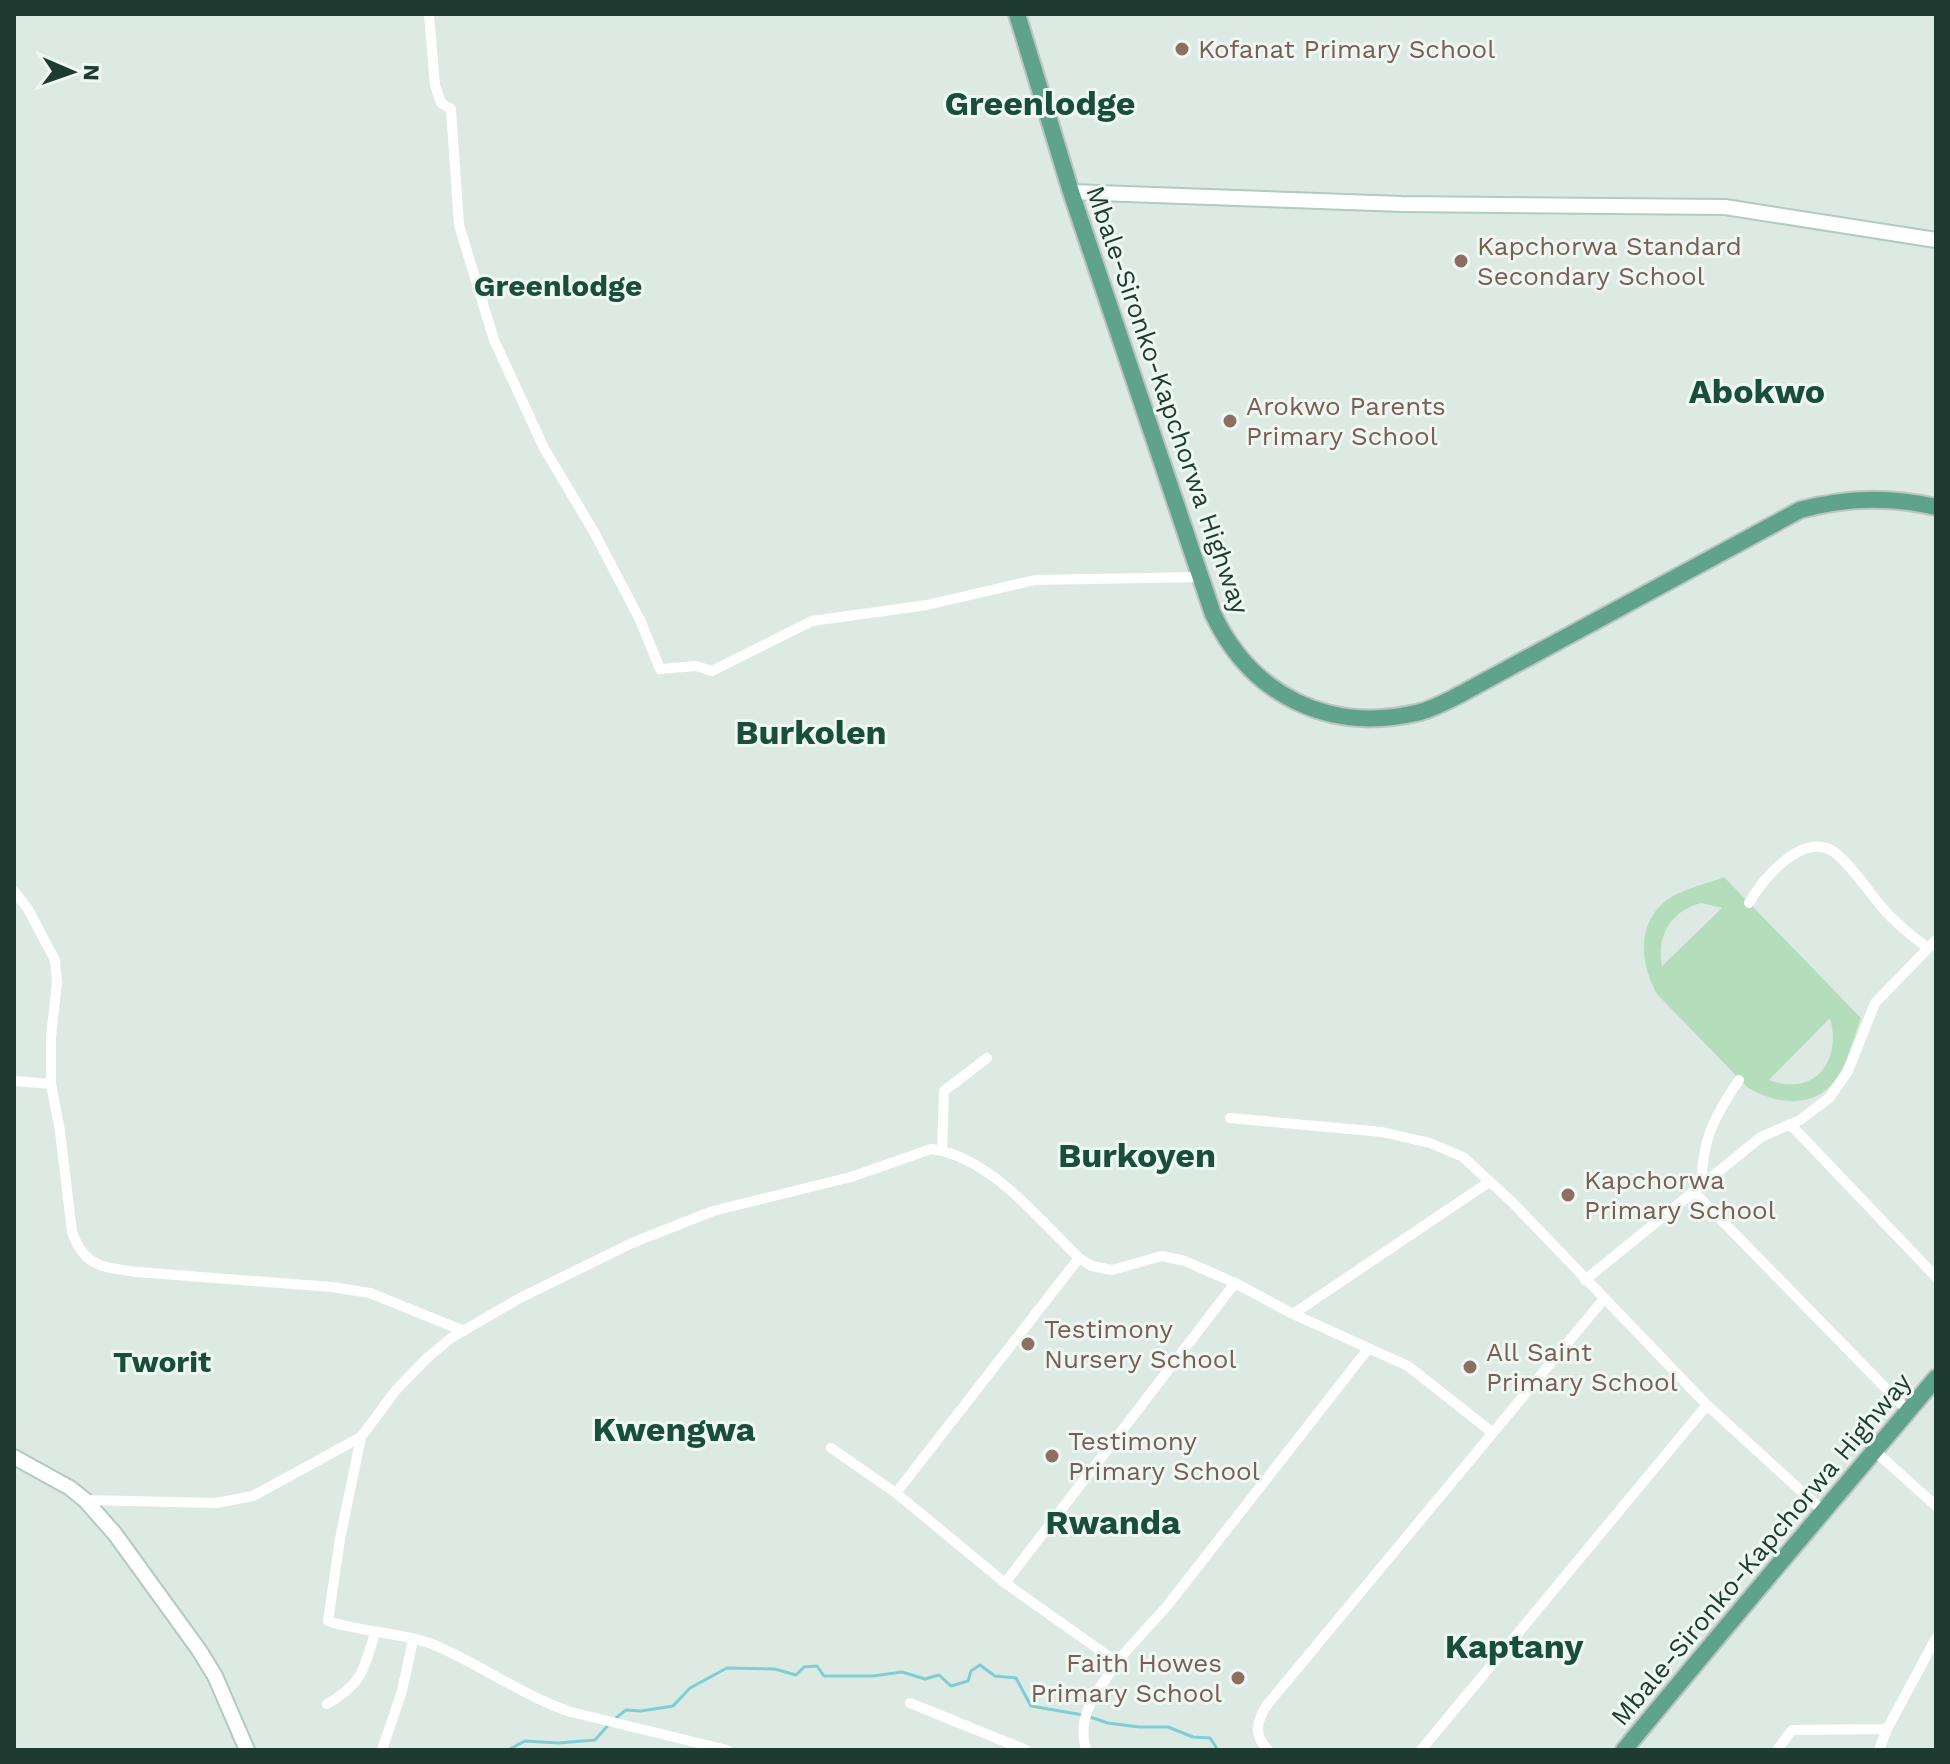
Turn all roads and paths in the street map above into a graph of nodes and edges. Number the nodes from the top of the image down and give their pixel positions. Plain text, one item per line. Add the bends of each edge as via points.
1 (429, 14) edge
2 (1017, 14) edge
3 (1071, 192) junction
4 (1936, 240) edge
5 (1936, 507) edge
6 (1201, 577) junction
7 (14, 891) edge
8 (1749, 903) dead end
9 (1932, 944) edge
10 (987, 1058) dead end
11 (1739, 1080) dead end
12 (14, 1081) edge
13 (51, 1084) junction
14 (1230, 1118) dead end
15 (1790, 1124) junction
16 (942, 1150) junction
17 (1489, 1182) junction
18 (1698, 1188) junction
19 (1079, 1258) junction
20 (1936, 1277) edge
21 (1585, 1280) junction
22 (1235, 1283) junction
23 (1603, 1300) junction
24 (1293, 1314) junction
25 (464, 1331) junction
26 (1368, 1349) junction
27 (1936, 1378) edge
28 (1707, 1405) junction
29 (1908, 1411) junction
30 (1493, 1433) junction
31 (361, 1437) junction
32 (831, 1448) dead end
33 (1876, 1452) junction
34 (14, 1457) edge
35 (896, 1493) junction
36 (85, 1500) junction
37 (1936, 1506) edge
38 (1822, 1510) junction
39 (1005, 1583) junction
40 (375, 1633) junction
41 (1936, 1638) edge
42 (413, 1640) junction
43 (1121, 1658) junction
44 (910, 1703) dead end
45 (327, 1704) dead end
46 (1887, 1729) junction
47 (247, 1750) edge
48 (382, 1750) edge
49 (727, 1750) edge
50 (1026, 1750) edge
51 (1086, 1750) edge
52 (1268, 1750) edge
53 (1421, 1750) edge
54 (1624, 1750) edge
55 (1777, 1750) edge
56 (1879, 1750) edge

1 - 6 street via 435,85 441,103 451,109 459,225 494,340 544,448 640,620 660,669 696,666 712,671 812,621 927,605 1035,580
2 - 3 main road, Mbale-Sironko-Kapchorwa Highway
3 - 4 street via 1459,206 1725,207
3 - 6 main road, Mbale-Sironko-Kapchorwa Highway
5 - 6 main road, Mbale-Sironko-Kapchorwa Highway via 1857,499 1800,510 1461,694 1419,713 1381,719 1310,708 1254,675 1225,639
7 - 13 street via 55,960
8 - 9 street via 1758,886 1795,852 1813,846 1832,850 1902,930
9 - 15 street via 1875,1003 1838,1088
10 - 16 street via 944,1091
11 - 18 street via 1711,1124
12 - 13 street
13 - 25 street via 72,1232 77,1247 93,1263 137,1272 370,1293
14 - 17 street via 1382,1132 1430,1143 1463,1157
15 - 18 street via 1761,1137
15 - 20 street
16 - 19 street via 997,1179
16 - 25 street via 924,1150 851,1177 713,1211 632,1243
17 - 21 street
17 - 24 street
18 - 21 street
18 - 29 street
19 - 22 street via 1112,1270 1151,1257 1174,1257
19 - 35 street
21 - 23 street
22 - 24 street
22 - 39 street
23 - 28 street
23 - 30 street
24 - 26 street
25 - 31 street via 427,1358
26 - 30 street via 1417,1372
26 - 43 street
27 - 29 main road, Mbale-Sironko-Kapchorwa Highway
28 - 38 street
28 - 53 street
29 - 33 main road, Mbale-Sironko-Kapchorwa Highway
30 - 52 street via 1267,1705 1256,1732
31 - 36 street via 237,1500
31 - 40 street via 328,1621
32 - 35 street
33 - 37 street
33 - 38 main road, Mbale-Sironko-Kapchorwa Highway
34 - 36 street
35 - 39 street
36 - 47 street via 194,1641
38 - 54 main road, Mbale-Sironko-Kapchorwa Highway
39 - 43 street via 1111,1658
40 - 42 street
40 - 45 street via 363,1673 349,1691
41 - 46 street
42 - 48 street
42 - 49 street via 429,1643 553,1706
43 - 51 street via 1091,1700 1084,1721
44 - 50 street
46 - 55 street via 1792,1730
46 - 56 street

